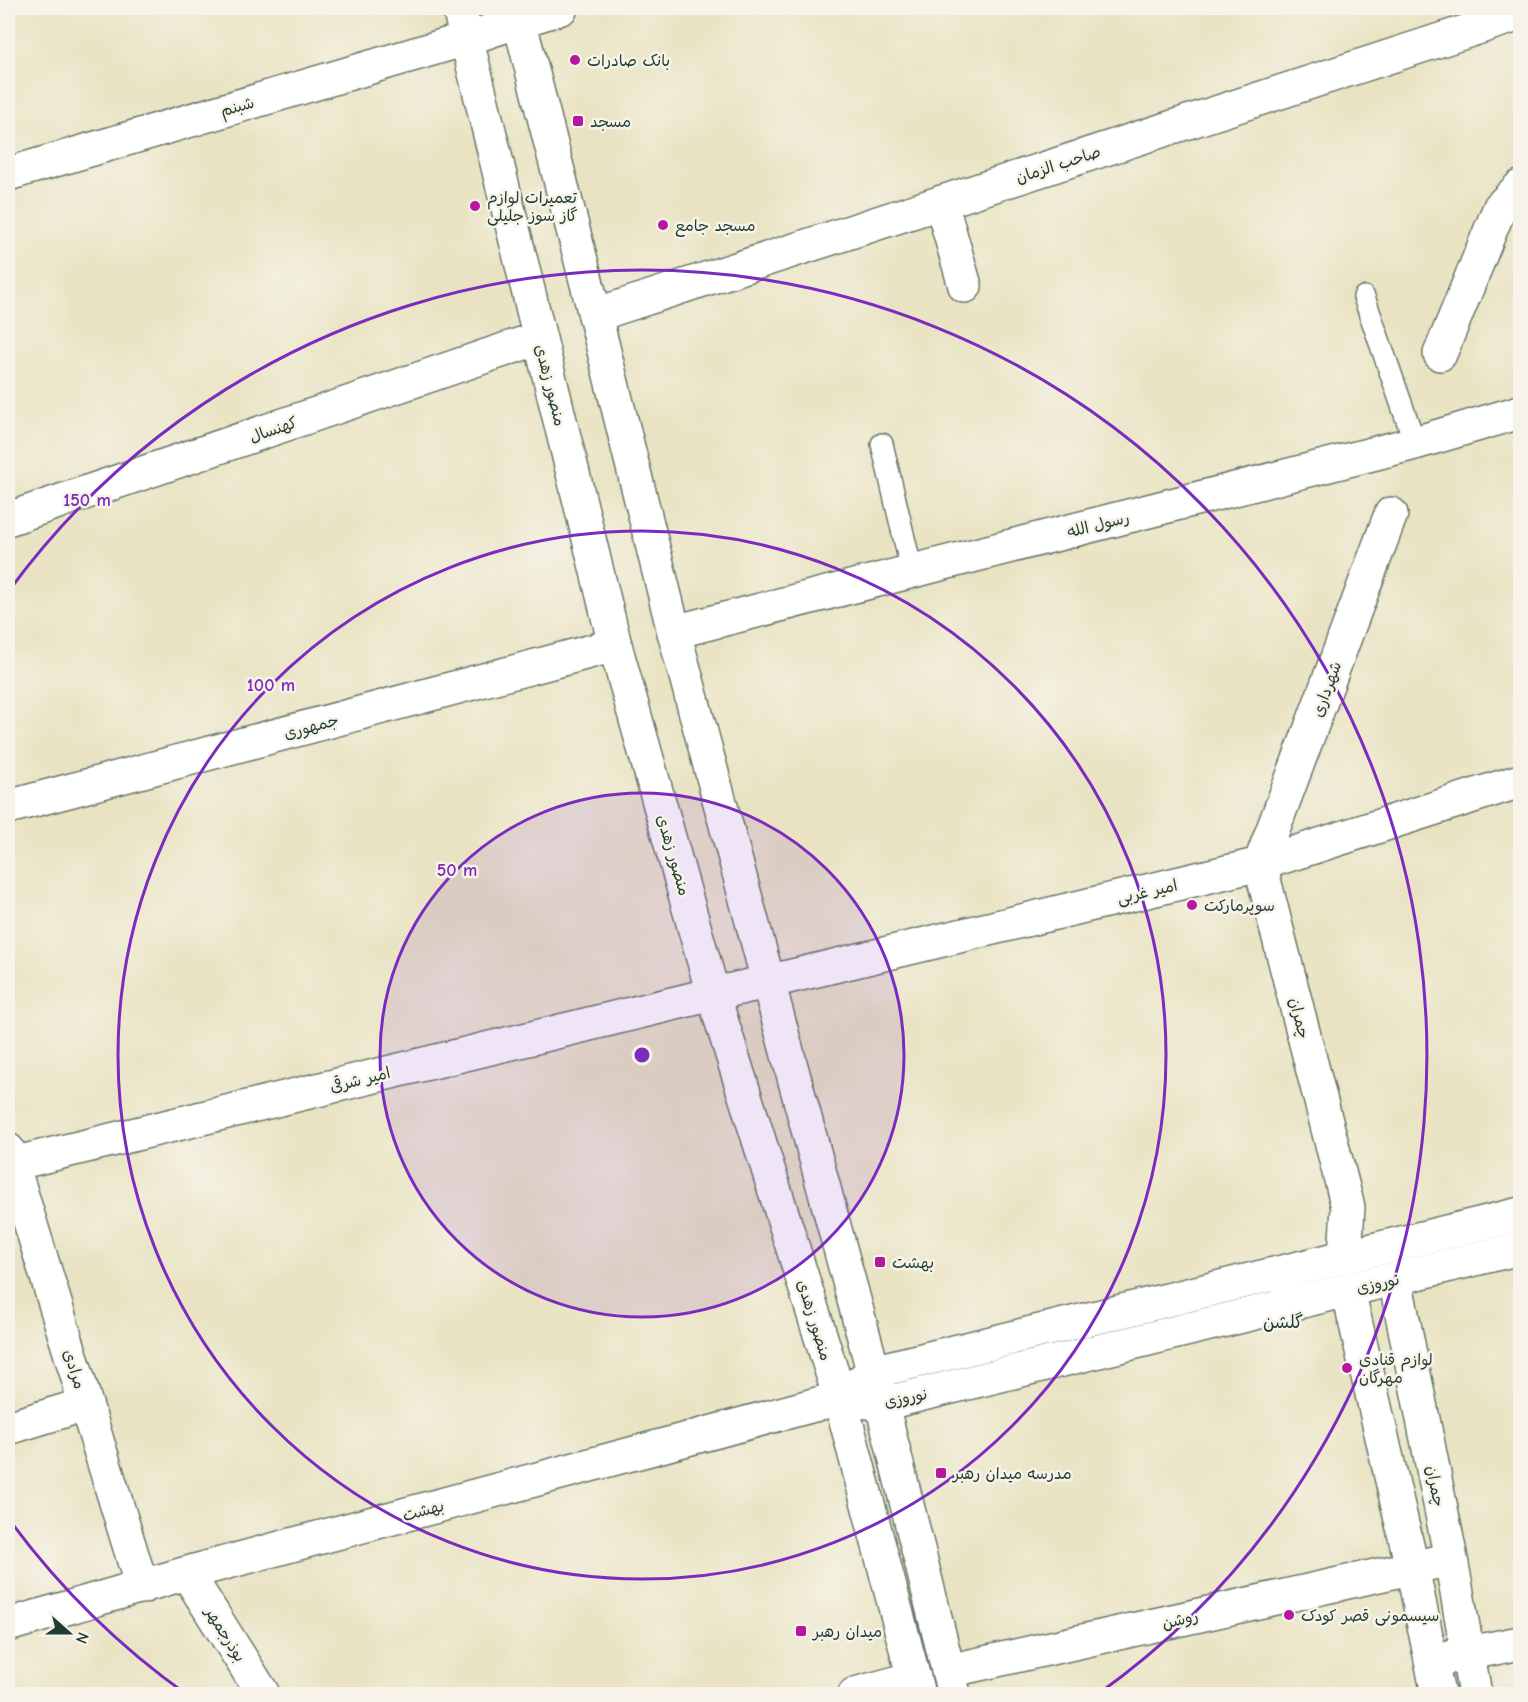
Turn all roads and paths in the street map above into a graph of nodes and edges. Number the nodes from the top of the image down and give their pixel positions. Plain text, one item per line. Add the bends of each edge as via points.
1 (459, 8) edge
2 (561, 8) edge
3 (517, 14) edge
4 (1521, 14) edge
5 (466, 39) junction
6 (8, 174) edge
7 (1521, 187) edge
8 (941, 202) junction
9 (965, 286) dead end
10 (1365, 297) dead end
11 (595, 315) junction
12 (539, 338) junction
13 (1440, 354) dead end
14 (1521, 412) edge
15 (1415, 443) junction
16 (882, 444) dead end
17 (1391, 514) dead end
18 (8, 519) edge
19 (912, 572) junction
20 (674, 632) junction
21 (615, 645) junction
22 (1521, 781) edge
23 (8, 807) edge
24 (1260, 864) junction
25 (767, 982) junction
26 (713, 993) junction
27 (9, 1160) edge
28 (1348, 1208) junction
29 (1521, 1214) edge
30 (1383, 1247) junction
31 (1521, 1248) edge
32 (1345, 1257) junction
33 (1395, 1279) junction
34 (1348, 1290) junction
35 (872, 1372) junction
36 (840, 1398) junction
37 (86, 1404) junction
38 (882, 1404) junction
39 (8, 1428) edge
40 (1451, 1559) junction
41 (1412, 1567) junction
42 (187, 1574) junction
43 (142, 1587) junction
44 (8, 1625) edge
45 (1521, 1643) edge
46 (1469, 1653) junction
47 (1432, 1659) junction
48 (951, 1683) edge
49 (916, 1687) edge
50 (263, 1695) edge
51 (855, 1695) edge
52 (1438, 1695) edge
53 (1475, 1695) edge

1 - 5 street, منصور زهدی
2 - 3 street, شبنم
3 - 5 street, شبنم
3 - 11 street
4 - 8 street, صاحب الزمان
5 - 6 street, شبنم
5 - 12 street, منصور زهدی
7 - 13 street via 1500,207
8 - 9 street
8 - 11 street, صاحب الزمان
10 - 15 lane
11 - 20 street
12 - 18 street, کهنسال
12 - 21 street, منصور زهدی
14 - 15 street, رسول الله
15 - 19 street, رسول الله
16 - 19 lane
17 - 24 street, شهرداری
19 - 20 street, رسول الله
20 - 25 street
21 - 23 street, جمهوری
21 - 26 street, منصور زهدی
22 - 24 street, امیر غربی
24 - 25 street, امیر غربی
24 - 28 street, چمران
25 - 26 street, امیر غربی
25 - 35 street
26 - 27 street, امیر شرقی
26 - 36 street, منصور زهدی
27 - 37 street, مرادی
28 - 30 street, چمران
28 - 32 street, چمران
29 - 30 street, نوروزی
30 - 32 street, نوروزی
30 - 33 street, چمران
31 - 33 street, نوروزی
32 - 34 street, چمران
32 - 35 street, نوروزی
33 - 34 street, نوروزی
33 - 40 street, چمران
34 - 38 street, نوروزی
34 - 41 street
35 - 36 street, نوروزی
35 - 38 street
36 - 38 street, نوروزی
36 - 42 street, بهشت
36 - 49 street, منصور زهدی
37 - 39 street
37 - 43 street, مرادی
38 - 48 street
40 - 41 street, روشن
40 - 46 street, چمران
41 - 47 street
41 - 48 street, روشن
42 - 43 street, بهشت
42 - 50 street, بوذرجمهر
43 - 44 street, بهشت
45 - 46 street
46 - 47 street
46 - 53 street, چمران
47 - 52 street
49 - 51 street

